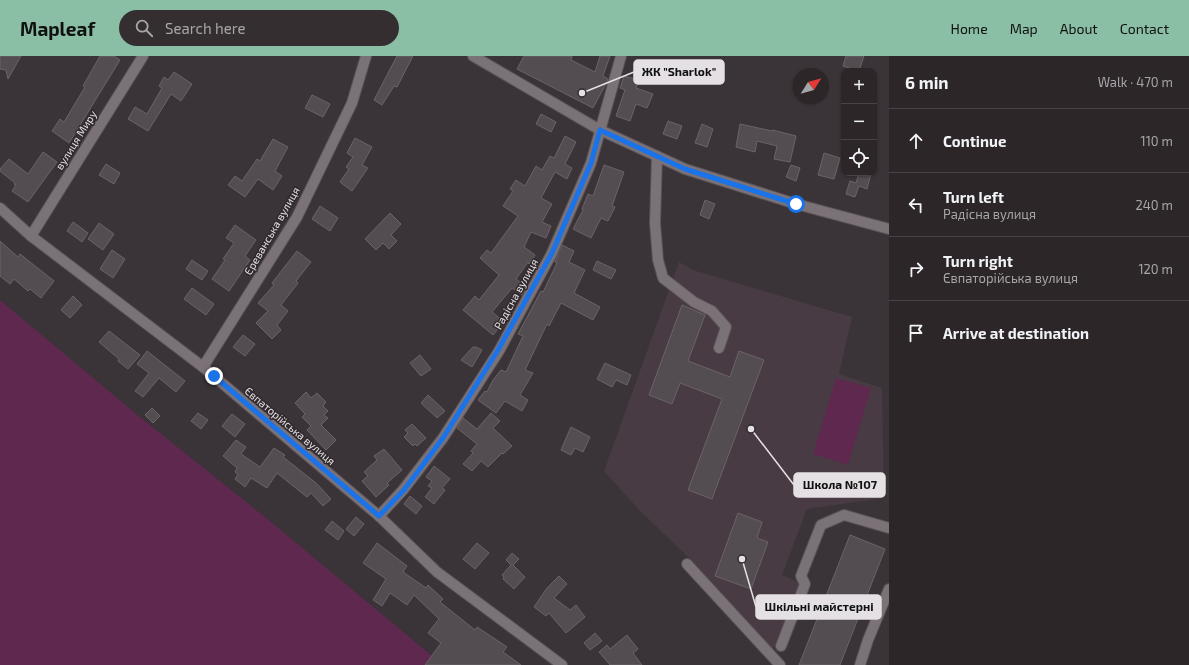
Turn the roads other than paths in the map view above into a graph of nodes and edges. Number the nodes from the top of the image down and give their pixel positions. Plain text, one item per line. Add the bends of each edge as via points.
1 (143, 56) edge
2 (366, 56) edge
3 (473, 56) edge
4 (621, 56) edge
5 (600, 130) junction
6 (657, 156) junction
7 (0, 208) edge
8 (889, 229) edge
9 (30, 236) junction
10 (720, 348) dead end
11 (203, 368) junction
12 (379, 516) junction
13 (889, 528) edge
14 (687, 564) dead end
15 (889, 589) edge
16 (781, 646) dead end
17 (562, 665) edge
18 (780, 665) edge
19 (860, 665) edge

1 - 9 street, вулиця Миру
2 - 11 street, Єреванська вулиця via 352,103 297,216
3 - 5 street
4 - 5 street, Радісна вулиця
5 - 6 street
5 - 12 street, Радісна вулиця via 591,163 552,253 498,350 443,438 404,490
6 - 8 street via 685,169 789,202
6 - 10 street via 655,223 658,260 663,278 694,302 712,311 726,327
7 - 9 street, Євпаторійська вулиця
9 - 11 street, Євпаторійська вулиця
11 - 12 street, Євпаторійська вулиця
12 - 17 street, Євпаторійська вулиця via 437,572
13 - 16 street via 844,514 821,525 801,576 805,584
14 - 18 street
15 - 19 street

